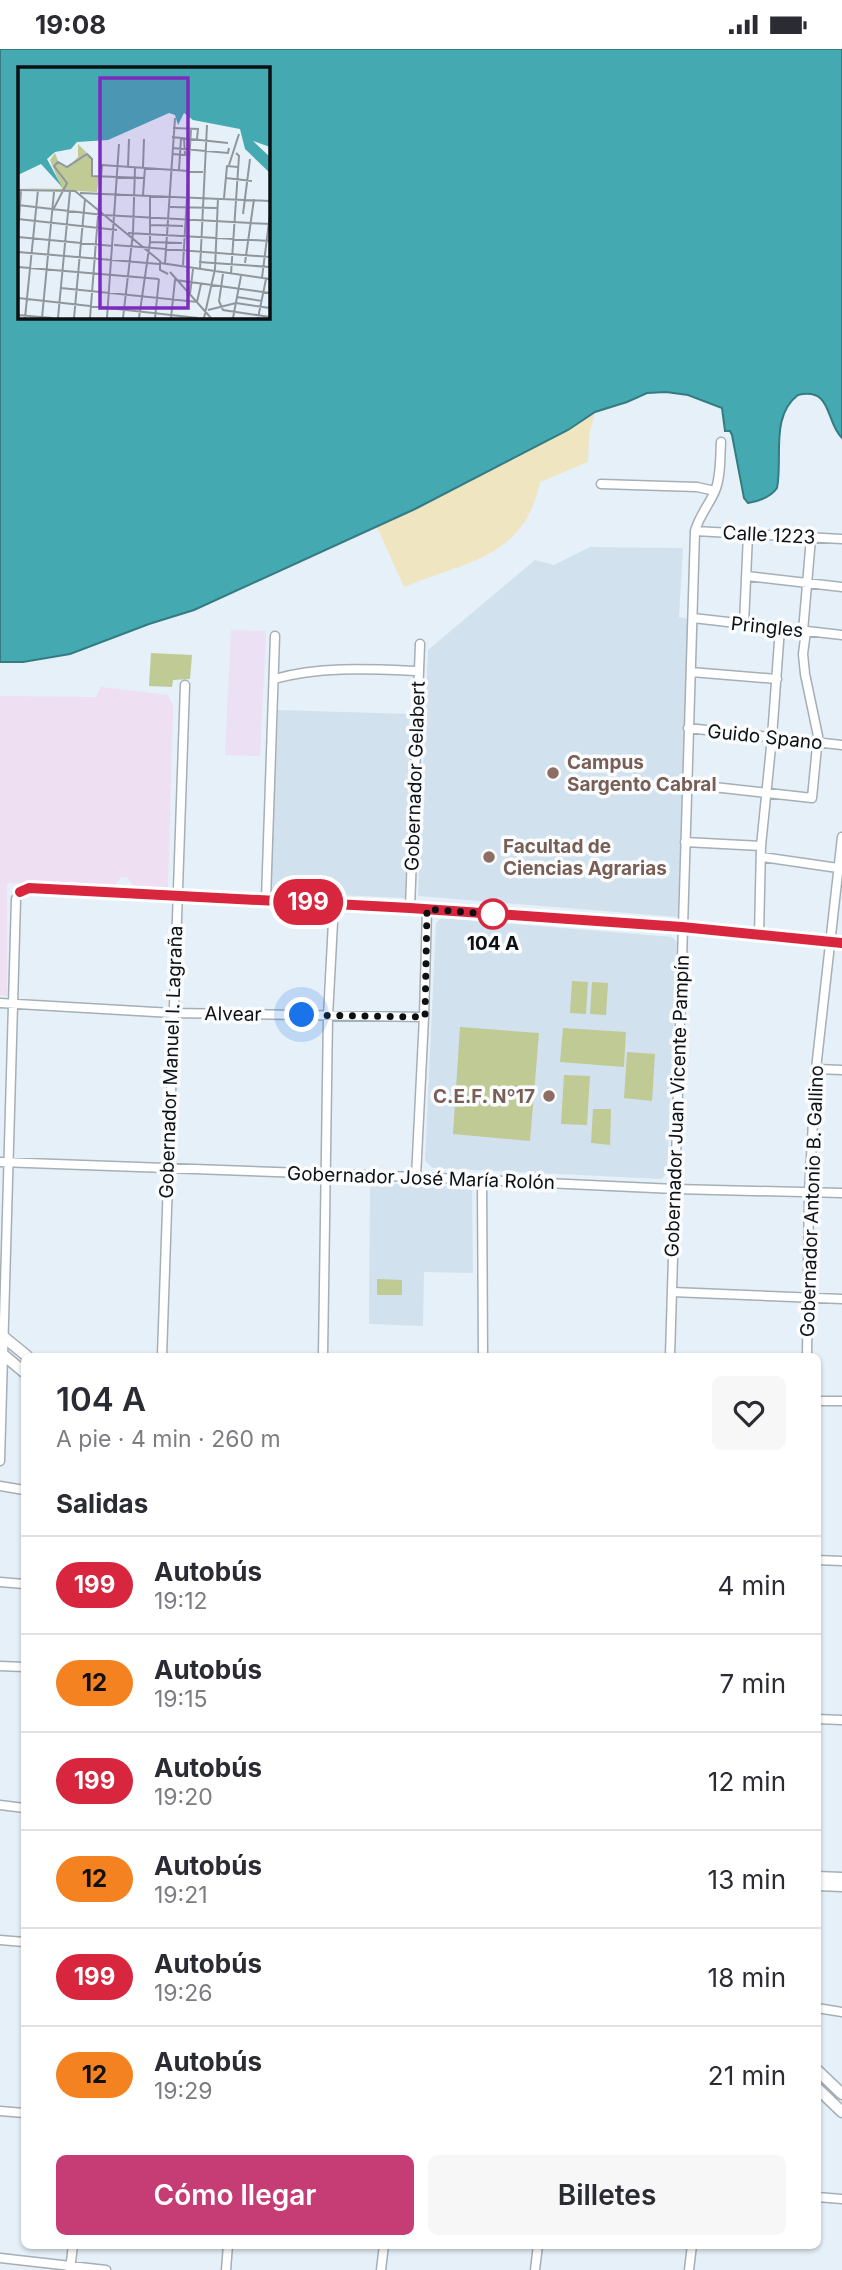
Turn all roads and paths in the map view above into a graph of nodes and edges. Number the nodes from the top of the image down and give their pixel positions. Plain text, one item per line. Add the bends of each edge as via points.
1 (721, 442) dead end
2 (601, 484) dead end
3 (715, 491) junction
4 (695, 531) junction
5 (748, 534) junction
6 (811, 538) junction
7 (842, 539) edge
8 (747, 576) junction
9 (805, 582) junction
10 (842, 587) edge
11 (693, 618) junction
12 (744, 624) junction
13 (780, 628) junction
14 (804, 631) junction
15 (842, 635) edge
16 (275, 636) dead end
17 (420, 644) dead end
18 (419, 671) junction
19 (691, 672) junction
20 (274, 678) junction
21 (777, 679) junction
22 (185, 685) dead end
23 (688, 728) junction
24 (772, 737) junction
25 (818, 742) junction
26 (842, 745) edge
27 (687, 784) junction
28 (767, 793) junction
29 (842, 837) edge
30 (685, 842) junction
31 (842, 844) edge
32 (761, 846) junction
33 (762, 857) junction
34 (838, 868) junction
35 (176, 896) junction
36 (265, 900) junction
37 (334, 903) junction
38 (410, 908) junction
39 (427, 909) junction
40 (682, 927) junction
41 (759, 935) junction
42 (829, 942) junction
43 (842, 943) edge
44 (0, 1003) edge
45 (13, 1003) junction
46 (172, 1013) junction
47 (328, 1016) junction
48 (425, 1017) junction
49 (816, 1069) junction
50 (842, 1070) edge
51 (4, 1162) edge
52 (168, 1168) junction
53 (325, 1174) junction
54 (416, 1177) junction
55 (482, 1181) junction
56 (675, 1189) junction
57 (809, 1193) junction
58 (842, 1193) edge
59 (672, 1293) junction
60 (808, 1298) junction
61 (842, 1299) edge
62 (1, 1335) edge
63 (1, 1353) edge
64 (23, 1353) edge
65 (162, 1353) edge
66 (323, 1353) edge
67 (483, 1353) edge
68 (670, 1353) edge
69 (807, 1353) edge
70 (2, 1370) edge
71 (21, 1370) edge
72 (21, 1373) edge
73 (821, 1401) edge
74 (842, 1401) edge
75 (0, 1461) edge
76 (0, 1486) edge
77 (21, 1490) edge
78 (821, 1560) edge
79 (842, 1560) edge
80 (0, 1582) edge
81 (21, 1584) edge
82 (0, 1666) edge
83 (21, 1667) edge
84 (821, 1719) edge
85 (842, 1720) edge
86 (0, 1805) edge
87 (21, 1808) edge
88 (821, 1877) edge
89 (842, 1878) edge
90 (821, 1885) edge
91 (842, 1886) edge
92 (0, 1940) edge
93 (21, 1942) edge
94 (821, 2009) edge
95 (842, 2012) edge
96 (821, 2074) edge
97 (821, 2092) edge
98 (842, 2094) edge
99 (0, 2111) edge
100 (842, 2112) edge
101 (21, 2113) edge
102 (821, 2197) edge
103 (842, 2199) edge
104 (72, 2249) edge
105 (228, 2249) edge
106 (384, 2249) edge
107 (538, 2249) edge
108 (692, 2249) edge
109 (0, 2258) edge
110 (70, 2268) edge
111 (106, 2270) edge
112 (226, 2270) edge
113 (381, 2270) edge
114 (535, 2270) edge
115 (689, 2270) edge

1 - 3 street, Gobernador Juan Vicente Pampín
2 - 3 street
3 - 4 street, Gobernador Juan Vicente Pampín
4 - 5 street, Calle 1223
4 - 11 street, Gobernador Juan Vicente Pampín
5 - 6 street, Calle 1223
5 - 8 street
6 - 7 street, Calle 1223
6 - 9 street
8 - 9 street
8 - 12 street
9 - 10 street
9 - 14 street
11 - 12 street, Pringles
11 - 19 street, Gobernador Juan Vicente Pampín
12 - 13 street, Pringles
13 - 14 street, Pringles
13 - 21 street
14 - 15 street, Pringles
14 - 25 street via 805,674
16 - 20 street
17 - 18 street, Gobernador Gelabert
18 - 20 street via 347,669
18 - 38 street, Gobernador Gelabert
19 - 21 street
19 - 23 street, Gobernador Juan Vicente Pampín
20 - 36 street
21 - 24 street
22 - 35 street, Gobernador Manuel I. Lagraña
23 - 24 street, Guido Spano
23 - 27 street, Gobernador Juan Vicente Pampín
24 - 25 street, Guido Spano
24 - 28 street
25 - 26 street, Guido Spano
25 - 28 street via 813,798
27 - 28 street
27 - 30 street, Gobernador Juan Vicente Pampín
28 - 32 street
29 - 31 street, Gobernador Antonio B. Gallino
30 - 32 street
30 - 40 street, Gobernador Juan Vicente Pampín
31 - 34 street, Gobernador Antonio B. Gallino
32 - 33 street
33 - 34 street
33 - 41 street
34 - 42 street, Gobernador Antonio B. Gallino
35 - 36 street
35 - 45 street via 29,888 20,892 16,899
35 - 46 street, Gobernador Manuel I. Lagraña
36 - 37 street
37 - 38 street
37 - 47 street
38 - 39 street
39 - 40 street
39 - 48 street
40 - 41 street
40 - 56 street, Gobernador Juan Vicente Pampín
41 - 42 street
42 - 43 street
42 - 49 street, Gobernador Antonio B. Gallino
44 - 45 street, Alvear
45 - 46 street, Alvear
45 - 51 street
46 - 47 street, Alvear
46 - 52 street, Gobernador Manuel I. Lagraña
47 - 48 street, Alvear
47 - 53 street
48 - 54 street
49 - 50 street
49 - 57 street, Gobernador Antonio B. Gallino
51 - 52 street, Gobernador José María Rolón
51 - 62 street
52 - 53 street, Gobernador José María Rolón
52 - 65 street, Gobernador Manuel I. Lagraña
53 - 54 street, Gobernador José María Rolón
53 - 66 street
54 - 55 street, Gobernador José María Rolón
55 - 56 street, Gobernador José María Rolón
55 - 67 street
56 - 57 street, Gobernador José María Rolón
56 - 59 street, Gobernador Juan Vicente Pampín
57 - 58 street, Gobernador José María Rolón
57 - 60 street, Gobernador Antonio B. Gallino
59 - 60 street
59 - 68 street, Gobernador Juan Vicente Pampín
60 - 61 street
60 - 69 street, Gobernador Antonio B. Gallino
62 - 63 street
62 - 64 main road
63 - 70 street
63 - 71 main road
70 - 72 street
70 - 75 street
73 - 74 street
76 - 77 street
78 - 79 street
80 - 81 street
82 - 83 street
84 - 85 street
86 - 87 street
88 - 89 main road
90 - 91 main road
92 - 93 street
94 - 95 street
96 - 98 main road
97 - 100 main road
99 - 101 street
102 - 103 street
104 - 110 street
105 - 112 street
106 - 113 street
107 - 114 street
108 - 115 street
109 - 110 street
110 - 111 street

